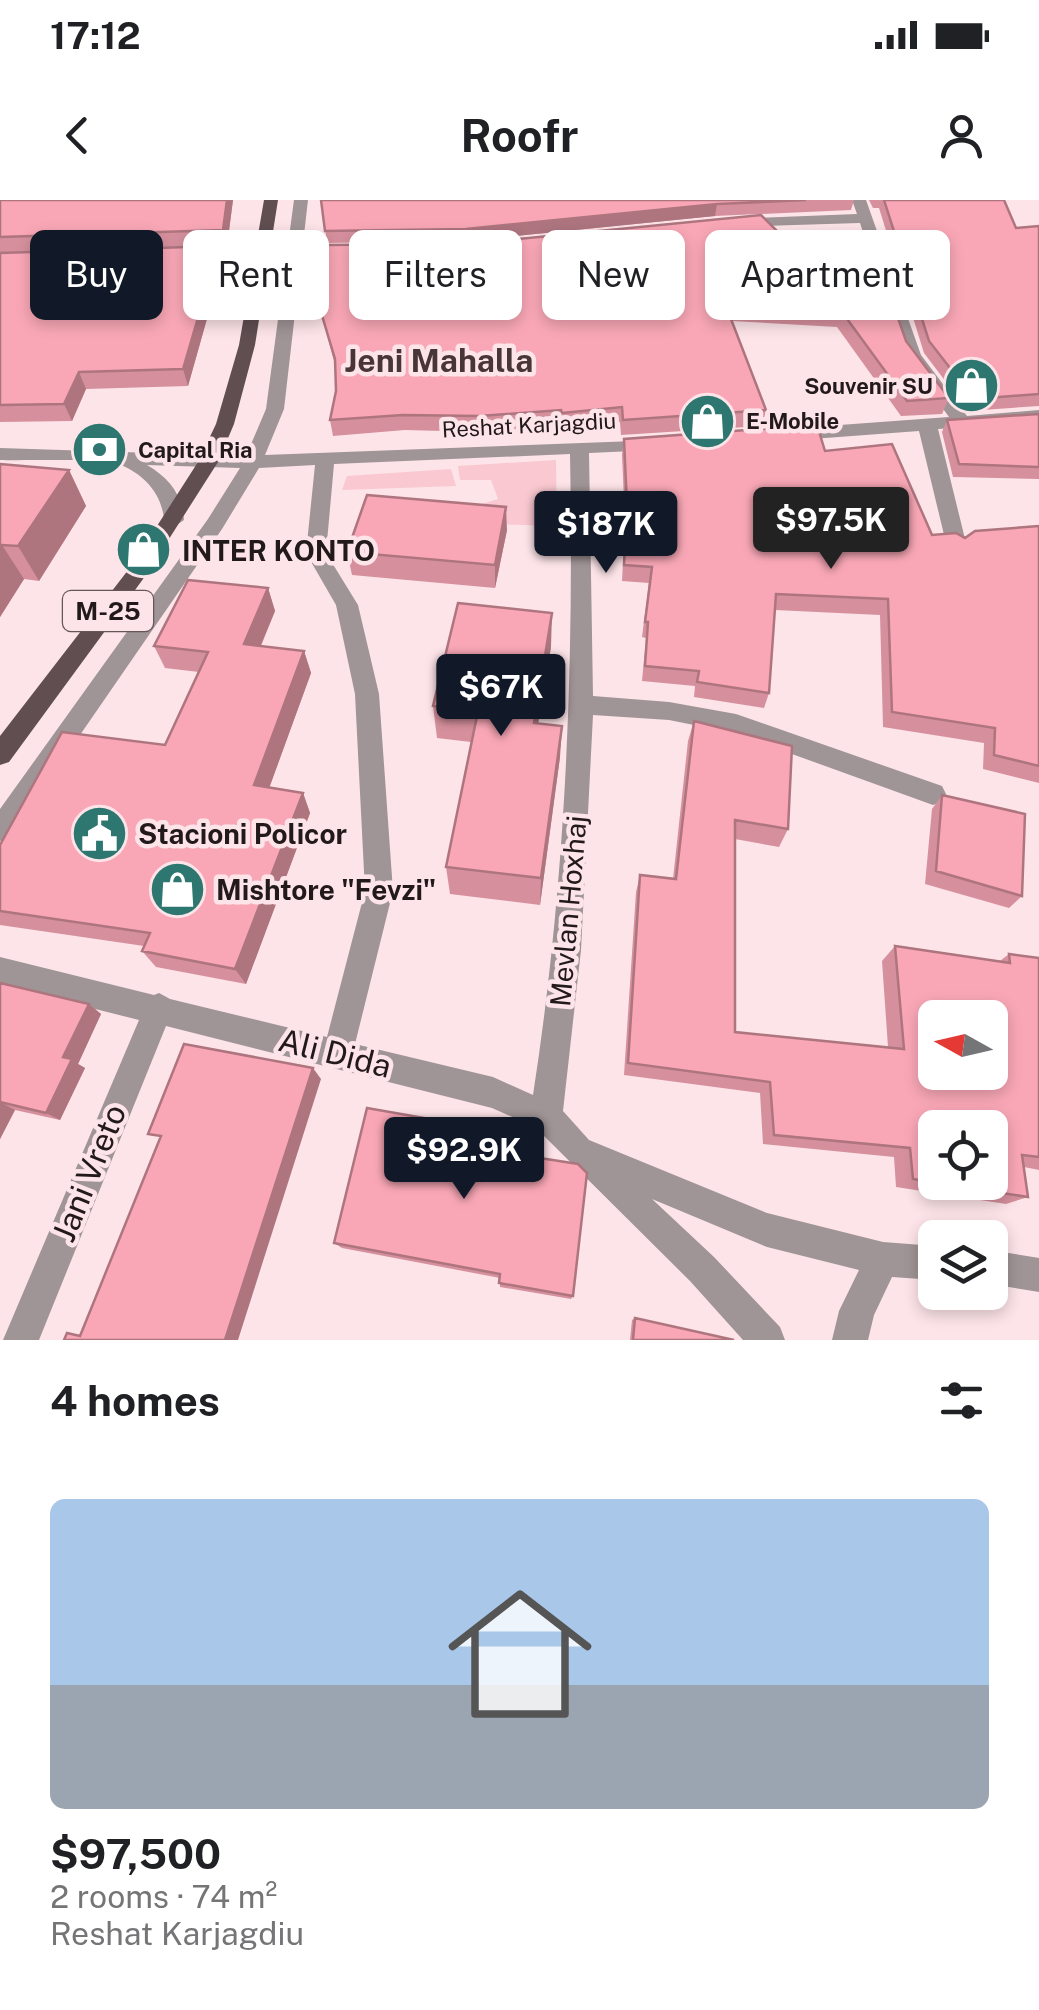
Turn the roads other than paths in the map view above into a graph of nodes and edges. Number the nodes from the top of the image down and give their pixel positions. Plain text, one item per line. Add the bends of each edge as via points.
1 (271, 200) edge
2 (301, 200) edge
3 (859, 200) edge
4 (868, 218) junction
5 (716, 224) edge
6 (267, 230) edge
7 (175, 255) edge
8 (183, 255) edge
9 (252, 320) edge
10 (1039, 416) edge
11 (961, 421) junction
12 (927, 424) junction
13 (761, 437) edge
14 (670, 443) edge
15 (579, 449) junction
16 (0, 454) edge
17 (122, 460) junction
18 (326, 460) junction
19 (208, 462) junction
20 (253, 462) junction
21 (174, 520) junction
22 (956, 544) edge
23 (583, 704) junction
24 (0, 755) edge
25 (933, 794) dead end
26 (0, 830) edge
27 (0, 971) edge
28 (160, 1008) junction
29 (338, 1053) junction
30 (546, 1116) junction
31 (578, 1150) junction
32 (883, 1260) junction
33 (918, 1262) edge
34 (1008, 1270) edge
35 (1039, 1275) edge
36 (21, 1340) edge
37 (767, 1340) edge
38 (850, 1340) edge

1 - 6 main road, M-25
2 - 20 street via 305,252 275,410
3 - 4 street
4 - 5 street
4 - 11 street via 913,355
7 - 8 street
9 - 19 main road, M-25 via 225,424
10 - 11 street
11 - 12 street
12 - 13 street
12 - 22 street
14 - 15 street, Reshat Karjagdiu
15 - 18 street, Reshat Karjagdiu
15 - 23 street, Mevlan Hoxhaj
16 - 17 street, Reshat Karjagdiu
17 - 19 street, Reshat Karjagdiu
17 - 21 street via 168,491
18 - 20 street, Reshat Karjagdiu
18 - 29 street via 316,553 347,605 368,694 380,891
19 - 20 street, Reshat Karjagdiu
19 - 21 main road, M-25
20 - 26 street
21 - 24 main road, M-25
23 - 25 street via 736,724
23 - 30 street, Mevlan Hoxhaj
27 - 28 street, Ali Dida
28 - 29 street, Ali Dida
28 - 36 street, Jani Vreto
29 - 30 street, Ali Dida via 493,1093
30 - 31 street, Ali Dida
31 - 32 street, Ali Dida via 768,1230
31 - 37 street
32 - 33 street, Ali Dida
32 - 38 street via 856,1311
34 - 35 street

